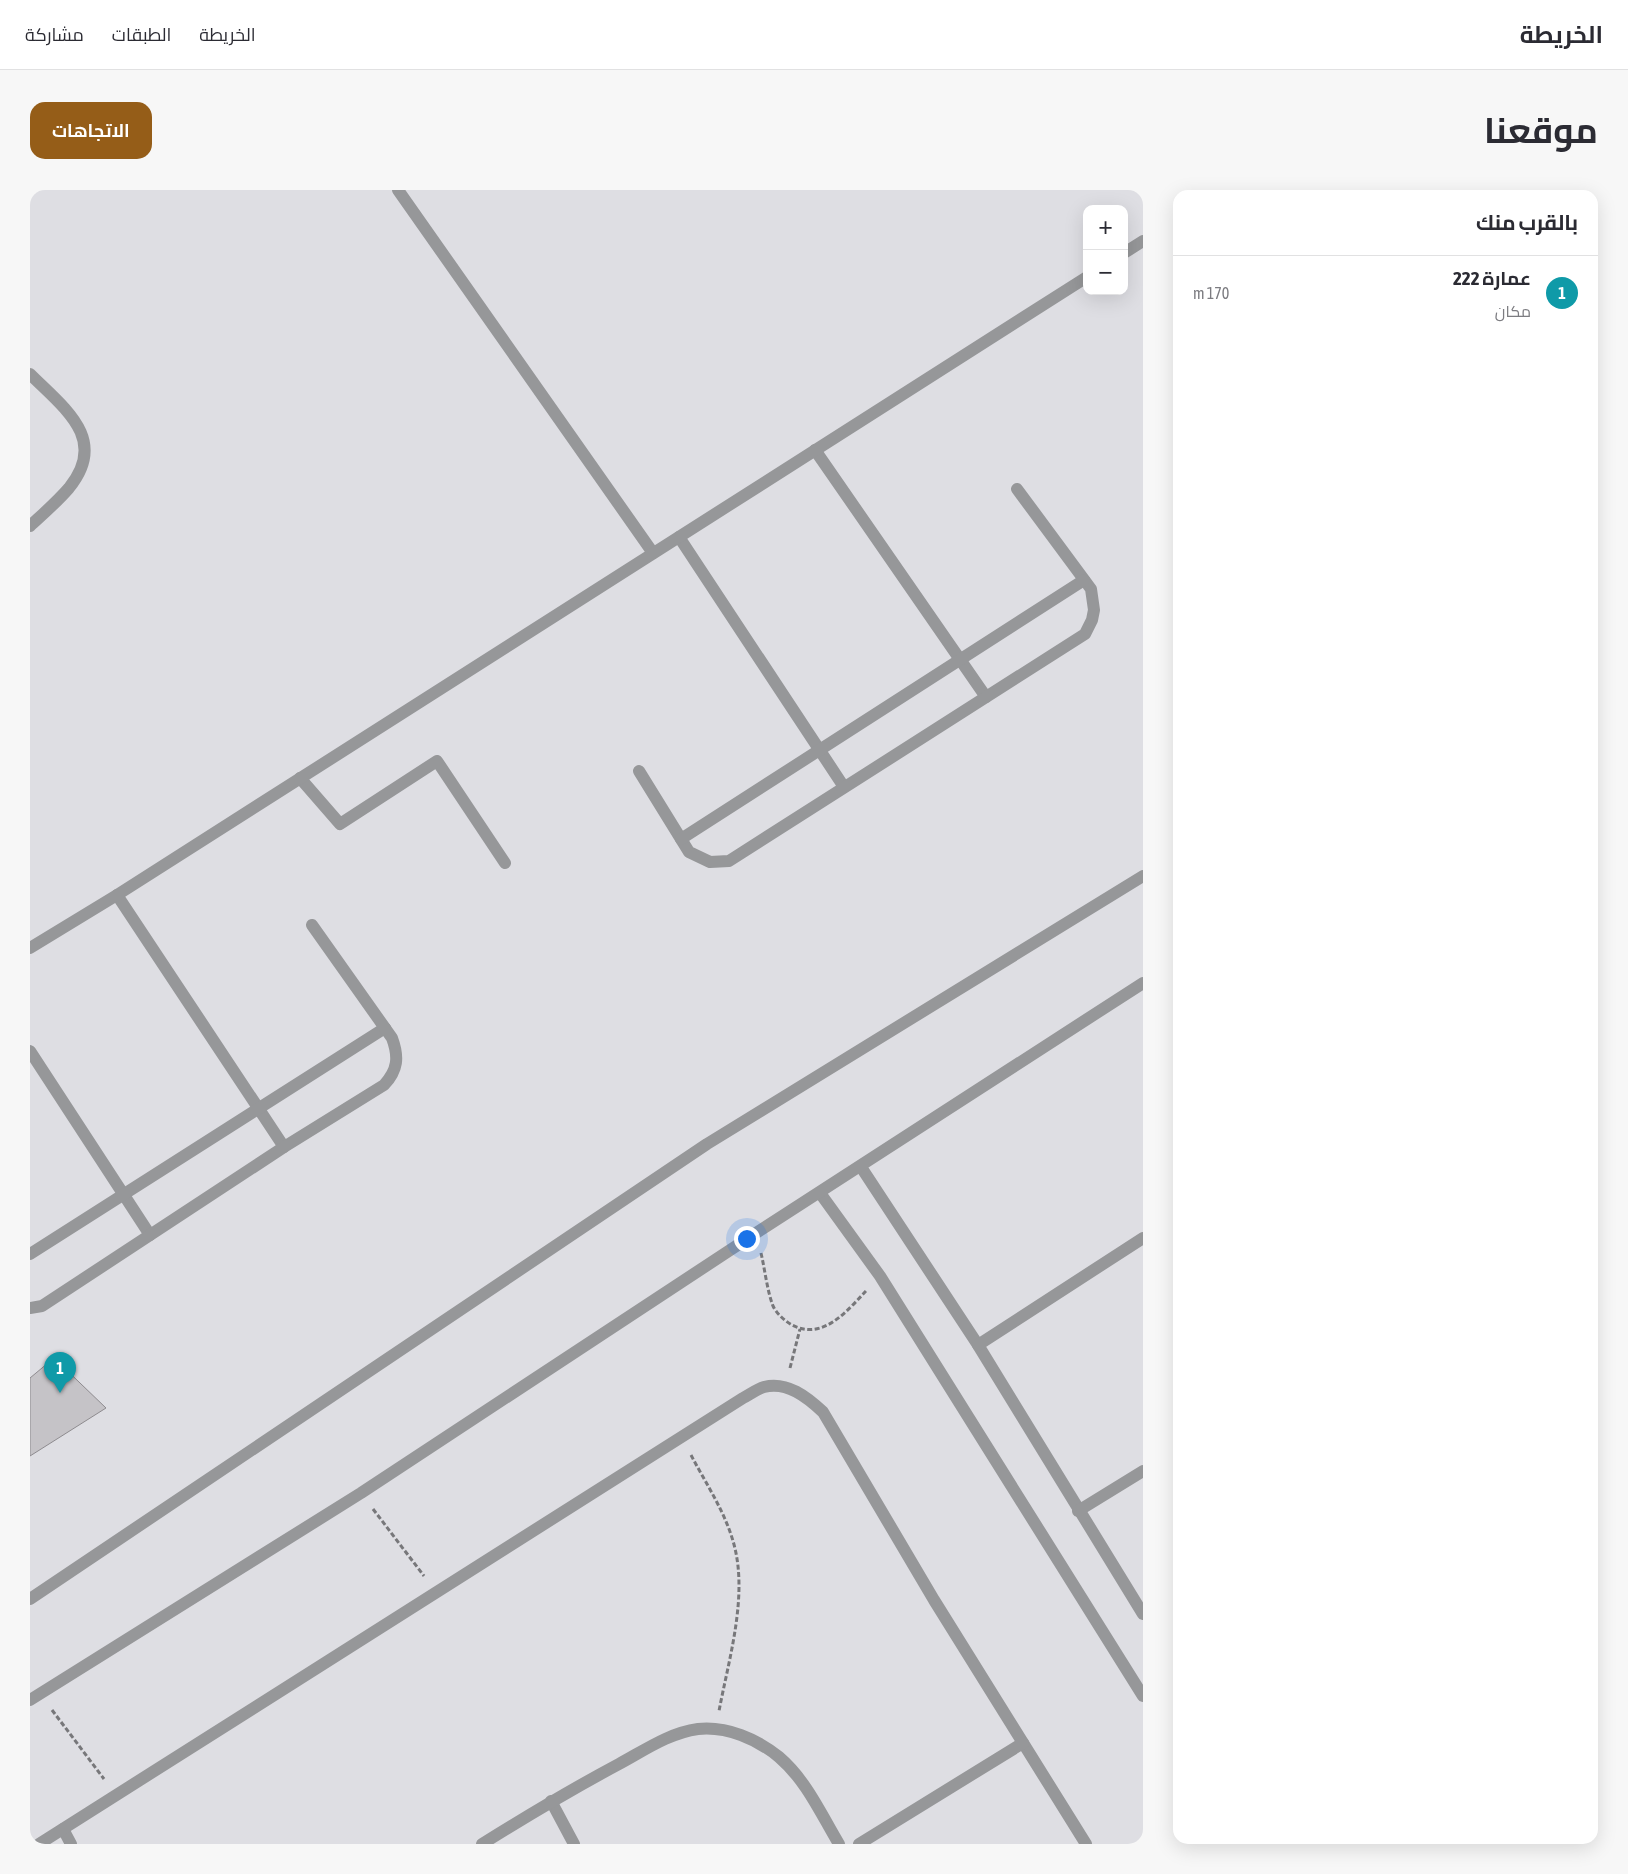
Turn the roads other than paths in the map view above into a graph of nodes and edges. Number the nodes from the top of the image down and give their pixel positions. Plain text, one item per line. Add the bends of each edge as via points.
1 (398, 190) edge
2 (1143, 241) edge
3 (1128, 250) edge
4 (1083, 280) edge
5 (30, 374) edge
6 (815, 450) junction
7 (1017, 489) dead end
8 (30, 526) edge
9 (679, 537) junction
10 (653, 553) junction
11 (1084, 580) junction
12 (960, 660) junction
13 (986, 697) junction
14 (819, 750) junction
15 (639, 771) dead end
16 (300, 778) junction
17 (844, 787) junction
18 (681, 839) junction
19 (505, 863) dead end
20 (1143, 876) edge
21 (117, 895) junction
22 (312, 925) dead end
23 (30, 948) edge
24 (1143, 983) edge
25 (385, 1028) junction
26 (30, 1051) edge
27 (259, 1109) junction
28 (284, 1147) junction
29 (861, 1167) junction
30 (820, 1193) junction
31 (124, 1195) junction
32 (150, 1234) junction
33 (1143, 1238) edge
34 (30, 1254) edge
35 (30, 1308) edge
36 (978, 1345) junction
37 (1143, 1472) edge
38 (1078, 1511) junction
39 (30, 1599) edge
40 (1143, 1614) edge
41 (1143, 1696) edge
42 (35, 1697) edge
43 (1023, 1743) junction
44 (551, 1801) junction
45 (63, 1829) junction
46 (39, 1844) edge
47 (71, 1844) edge
48 (482, 1844) edge
49 (574, 1844) edge
50 (838, 1844) edge
51 (859, 1844) edge
52 (1086, 1844) edge

1 - 10 street
2 - 3 street
4 - 6 street
5 - 8 street via 67,411 79,428 87,449 80,472 68,489
6 - 9 street
6 - 12 street
7 - 11 street
9 - 10 street
9 - 14 street
10 - 16 street
11 - 12 street
11 - 13 street via 1091,589 1094,610 1086,634
12 - 13 street
12 - 14 street
13 - 17 street
14 - 17 street
14 - 18 street
15 - 18 street
16 - 19 street via 340,824 437,761
16 - 21 street
17 - 18 street via 729,860 701,859 689,852
20 - 39 street via 707,1144
21 - 23 street
21 - 27 street
22 - 25 street
24 - 29 street
25 - 27 street
25 - 28 street via 397,1050 393,1075 384,1085
26 - 31 street
27 - 28 street
27 - 31 street
28 - 32 street
29 - 30 street
29 - 36 street
30 - 41 street via 880,1276
30 - 42 street via 361,1493
31 - 32 street
31 - 34 street
32 - 35 street via 42,1306
33 - 36 street
36 - 38 street
37 - 38 street
38 - 40 street
43 - 45 street via 823,1412 795,1390 764,1387
43 - 51 street
43 - 52 street
44 - 48 street
44 - 49 street
44 - 50 street via 674,1734 716,1729 747,1736 779,1757 804,1785
45 - 46 street
45 - 47 street

